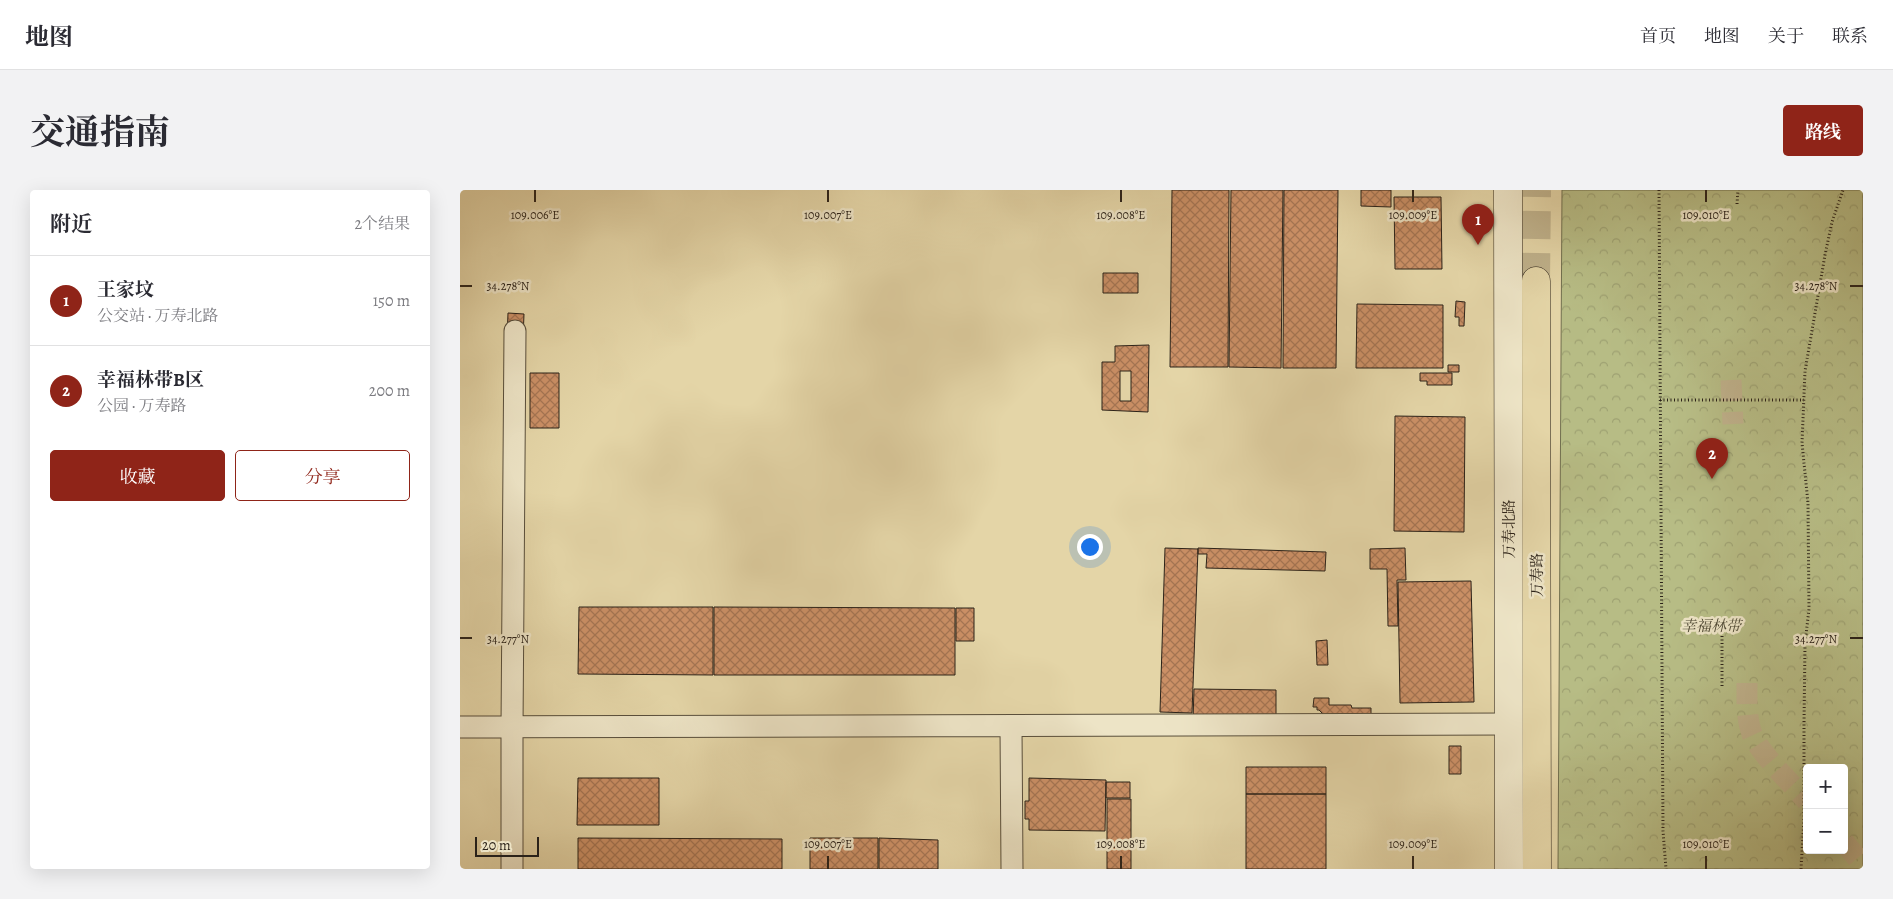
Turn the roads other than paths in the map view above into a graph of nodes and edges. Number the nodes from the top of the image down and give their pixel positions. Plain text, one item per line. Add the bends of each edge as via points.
1 (1508, 190) edge
2 (1536, 281) tunnel mouth
3 (515, 331) dead end
4 (1509, 724) junction
5 (460, 727) edge
6 (512, 727) junction
7 (1011, 727) junction
8 (512, 869) edge
9 (1012, 869) edge
10 (1509, 869) edge
11 (1538, 869) edge

1 - 4 main road, 万寿北路
2 - 11 main road, 万寿路
3 - 6 street
4 - 7 street
4 - 10 main road, 万寿北路
5 - 6 street
6 - 7 street
6 - 8 street
7 - 9 street

